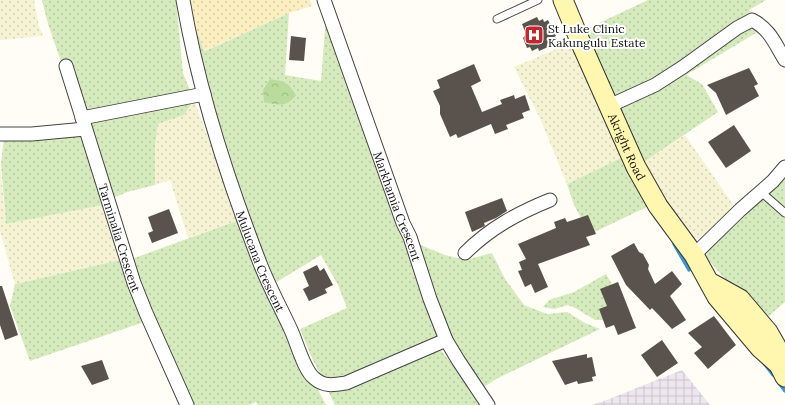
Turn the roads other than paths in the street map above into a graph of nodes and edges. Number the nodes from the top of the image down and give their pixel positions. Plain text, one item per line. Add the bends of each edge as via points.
1 (183, 0) edge
2 (324, 0) edge
3 (538, 0) edge
4 (563, 0) edge
5 (497, 19) dead end
6 (785, 60) edge
7 (66, 66) dead end
8 (204, 94) junction
9 (608, 106) junction
10 (84, 124) junction
11 (0, 134) edge
12 (785, 167) edge
13 (762, 192) junction
14 (550, 200) dead end
15 (785, 213) edge
16 (465, 253) dead end
17 (694, 255) junction
18 (446, 340) junction
19 (782, 371) edge
20 (187, 405) edge
21 (488, 405) edge

1 - 8 street, Mulucana Crescent via 194,59
2 - 18 street, Markhamia Crescent
3 - 5 lane
4 - 9 street, Akright Road
6 - 9 street via 769,33 762,25 752,20 655,85
7 - 10 street, Tarminalia Crescent
8 - 10 street
8 - 18 street, Mulucana Crescent via 224,163 258,259 309,372 315,379 331,386 346,383
9 - 17 street, Akright Road via 636,167 658,206
10 - 11 street via 32,134
10 - 20 street, Tarminalia Crescent via 134,283
12 - 13 street
13 - 15 lane
13 - 17 street
14 - 16 street via 502,222
17 - 19 street, Akright Road via 717,297
18 - 21 street, Markhamia Crescent

